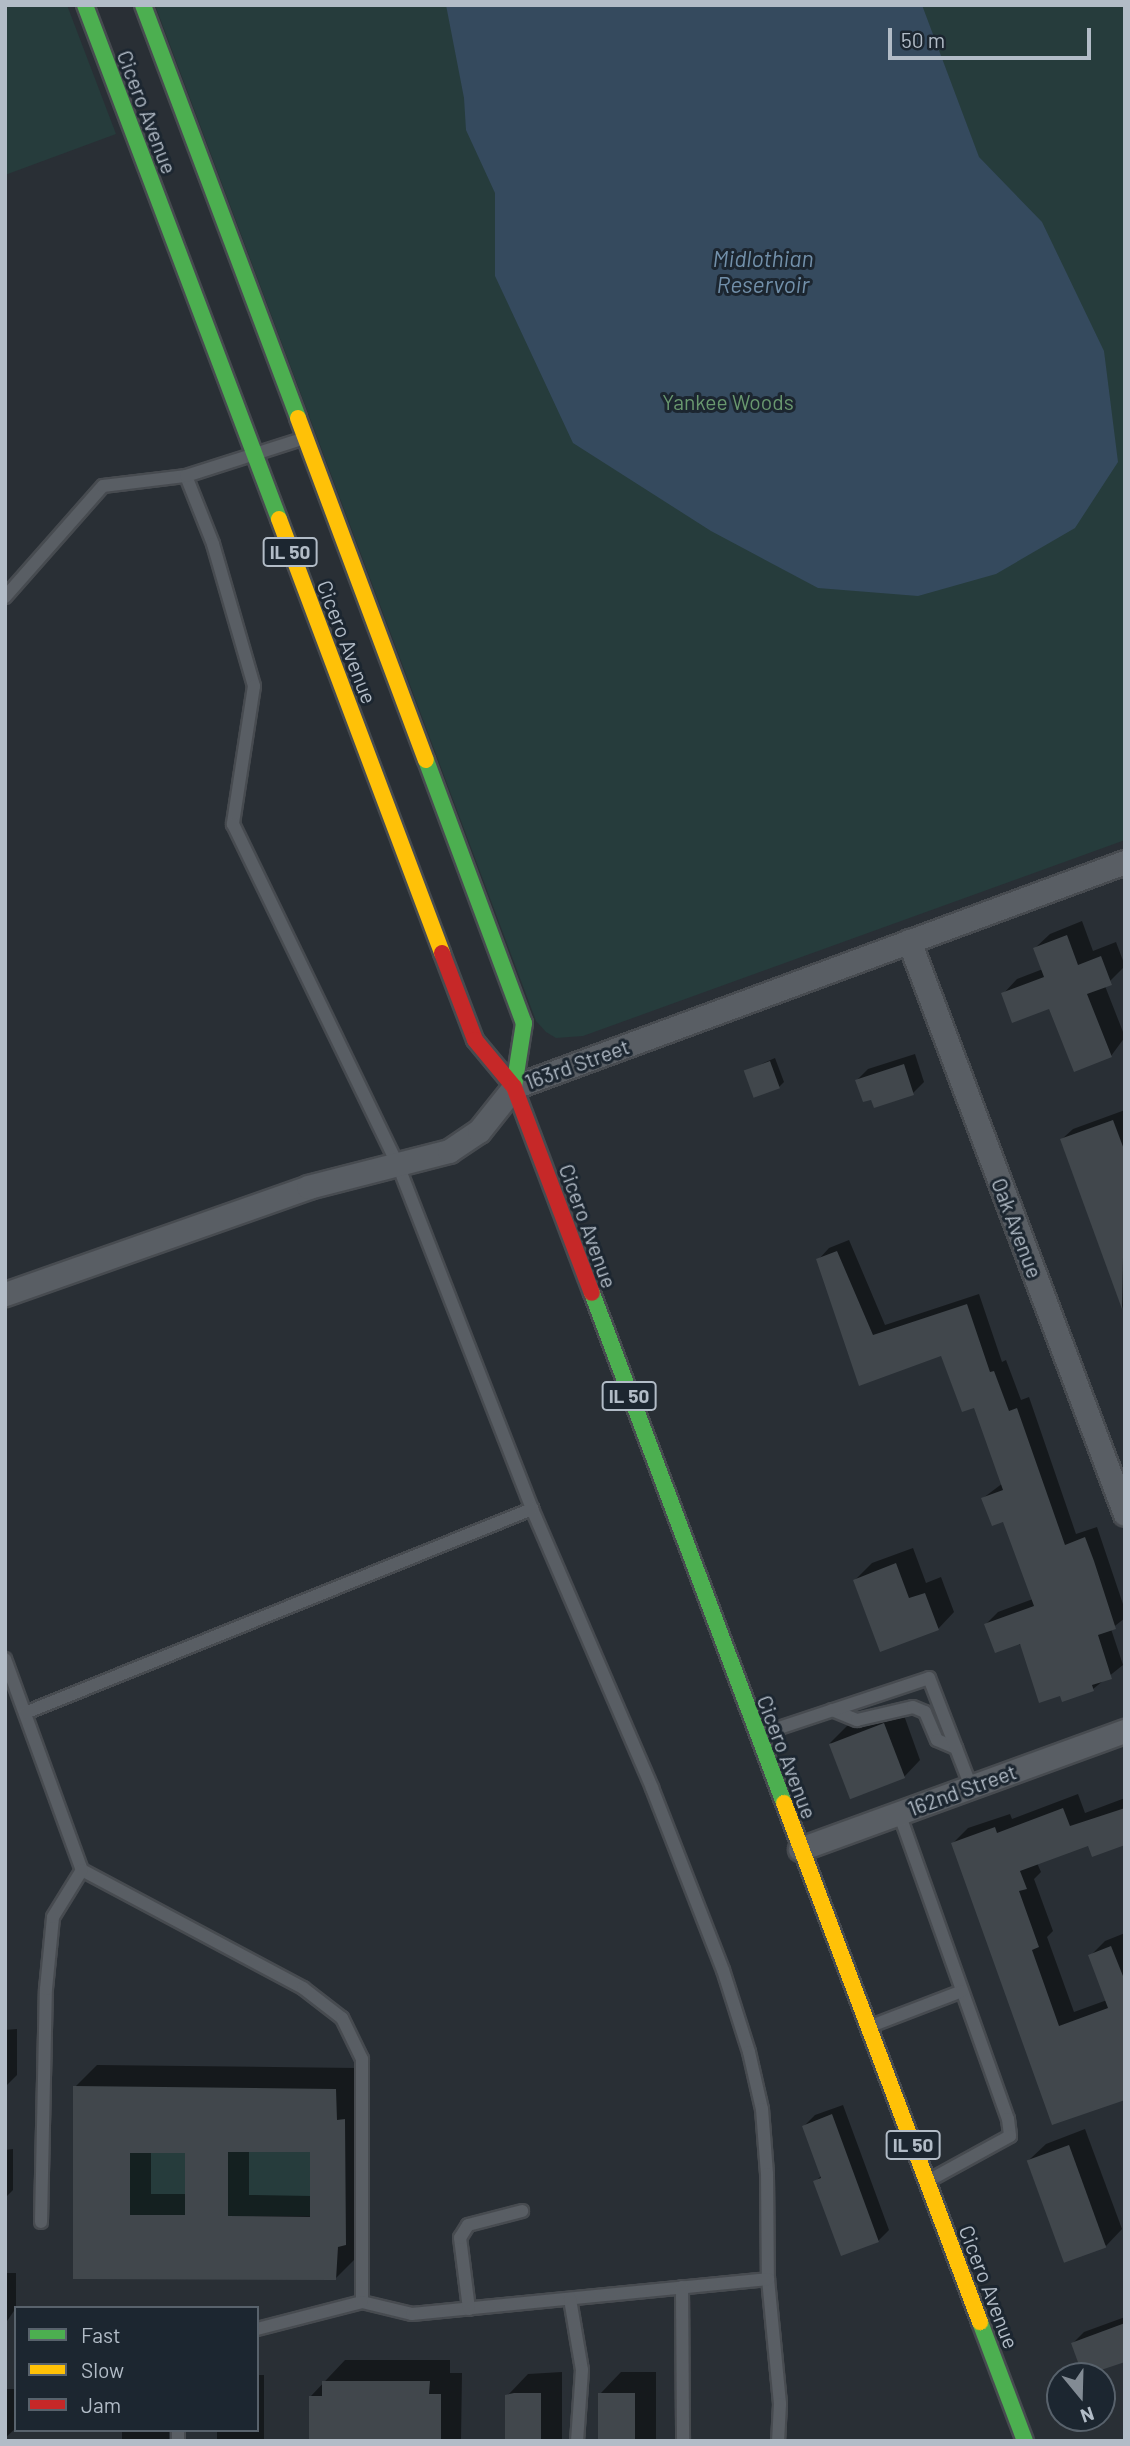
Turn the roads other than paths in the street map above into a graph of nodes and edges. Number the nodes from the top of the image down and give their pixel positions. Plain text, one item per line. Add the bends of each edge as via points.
1 (85, 5) edge
2 (143, 5) edge
3 (303, 438) junction
4 (254, 455) junction
5 (187, 476) junction
6 (5, 597) edge
7 (1125, 862) edge
8 (909, 941) junction
9 (514, 1087) junction
10 (398, 1165) junction
11 (5, 1294) edge
12 (531, 1509) junction
13 (1125, 1514) edge
14 (5, 1659) edge
15 (832, 1710) junction
16 (25, 1713) junction
17 (1125, 1731) edge
18 (756, 1735) junction
19 (956, 1748) junction
20 (971, 1787) junction
21 (899, 1813) junction
22 (800, 1849) junction
23 (82, 1870) junction
24 (962, 1991) junction
25 (868, 2027) junction
26 (927, 2182) junction
27 (522, 2211) dead end
28 (41, 2222) dead end
29 (768, 2279) junction
30 (682, 2287) junction
31 (570, 2299) junction
32 (362, 2302) junction
33 (469, 2309) junction
34 (259, 2328) edge
35 (577, 2441) edge
36 (683, 2441) edge
37 (778, 2441) edge
38 (1025, 2441) edge

1 - 4 main road, Cicero Avenue / IL 50
2 - 3 main road, Cicero Avenue / IL 50
3 - 4 lane
3 - 9 main road, Cicero Avenue / IL 50 via 524,1023
4 - 5 lane
4 - 9 main road, Cicero Avenue / IL 50 via 475,1040
5 - 6 lane via 103,486
5 - 10 lane via 213,544 254,686 233,824
7 - 8 street, 163rd Street
8 - 9 street, 163rd Street
8 - 13 street, Oak Avenue
9 - 10 street, 163rd Street via 480,1131 449,1151
9 - 18 main road, Cicero Avenue / IL 50
10 - 11 street, 163rd Street via 308,1187
10 - 12 lane
12 - 16 lane
12 - 29 lane via 652,1788 723,1970 749,2052 762,2109
14 - 16 lane
15 - 18 lane
15 - 19 lane via 857,1720 913,1707 925,1712 937,1740
15 - 19 lane via 929,1678
16 - 23 lane
17 - 20 street, 162nd Street
18 - 22 main road, Cicero Avenue / IL 50
19 - 20 lane
20 - 21 street, 162nd Street
21 - 22 street, 162nd Street
21 - 24 lane
22 - 25 main road, Cicero Avenue / IL 50
23 - 28 lane via 53,1917 46,1989
23 - 32 lane via 303,1988 342,2018 362,2059
24 - 25 lane
24 - 26 lane via 1010,2136
25 - 26 main road, Cicero Avenue / IL 50
26 - 38 main road, Cicero Avenue / IL 50
27 - 33 lane via 468,2225 460,2238
29 - 30 lane
29 - 37 lane via 780,2404
30 - 31 lane
30 - 36 lane
31 - 33 lane
31 - 35 lane via 582,2370
32 - 33 lane via 412,2314
32 - 34 lane

